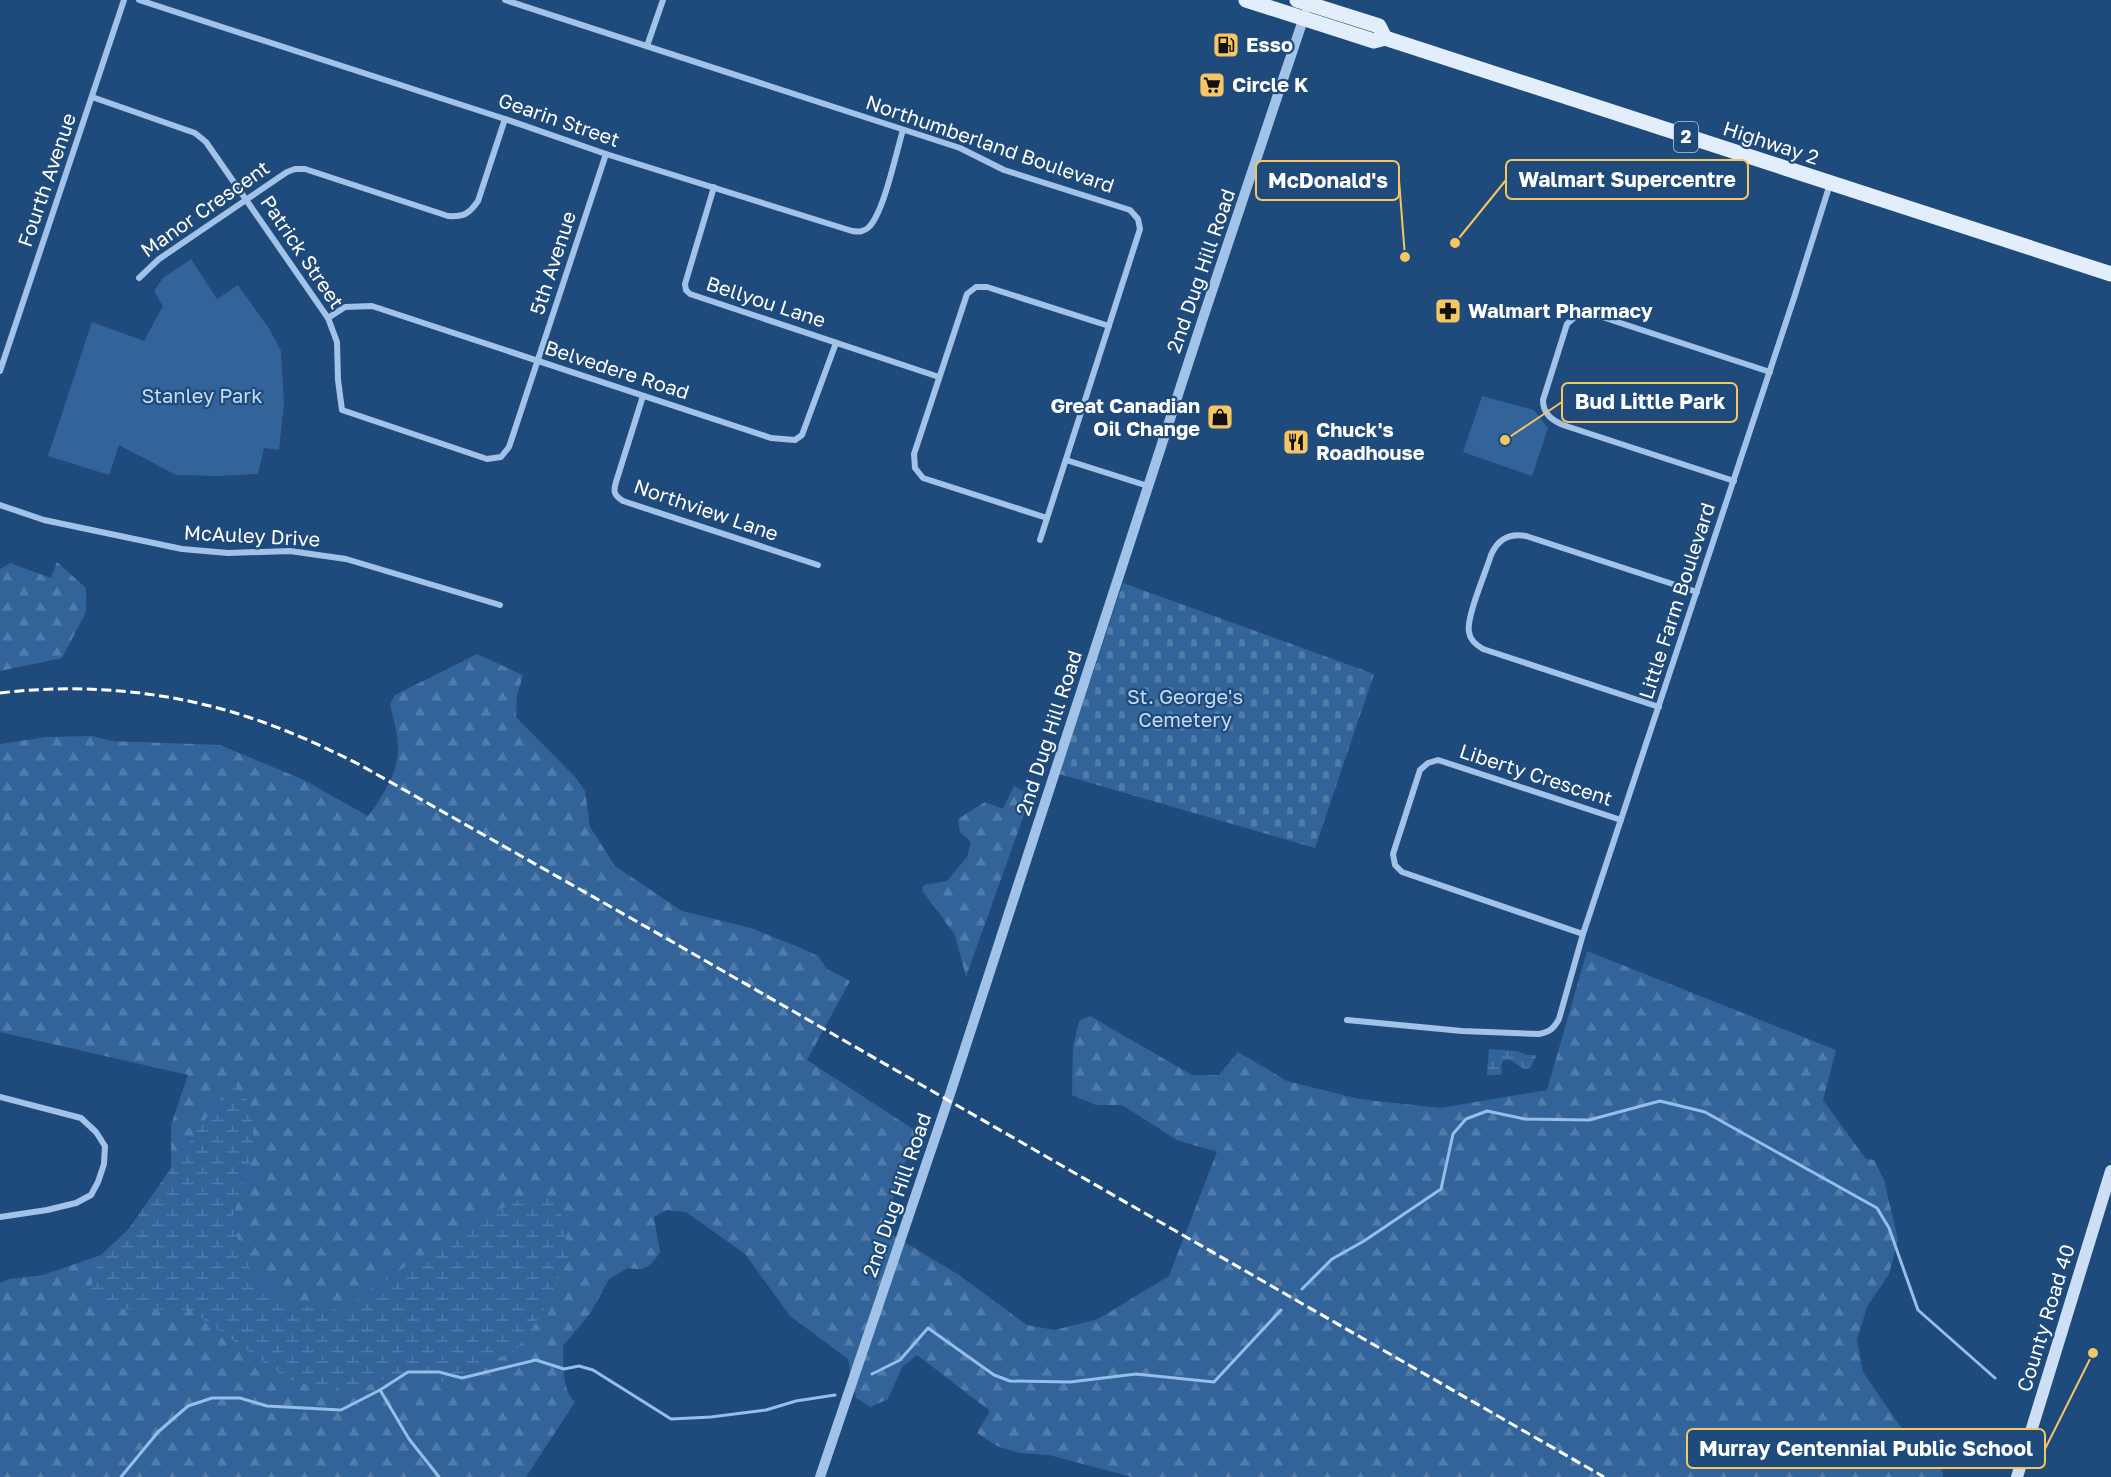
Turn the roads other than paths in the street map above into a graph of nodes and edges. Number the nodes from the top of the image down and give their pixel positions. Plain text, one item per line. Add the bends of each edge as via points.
1 (124, 0) edge
2 (140, 0) edge
3 (505, 0) edge
4 (663, 0) edge
5 (1246, 0) edge
6 (1304, 6) edge
7 (647, 46) junction
8 (92, 97) junction
9 (505, 119) junction
10 (903, 130) junction
11 (606, 154) junction
12 (1830, 184) junction
13 (714, 187) junction
14 (246, 200) junction
15 (2111, 274) edge
16 (139, 278) dead end
17 (328, 318) junction
18 (1109, 326) junction
19 (836, 343) junction
20 (538, 362) junction
21 (0, 371) edge
22 (1770, 372) junction
23 (939, 377) junction
24 (643, 396) junction
25 (507, 450) joint
26 (1066, 460) junction
27 (1734, 481) junction
28 (1148, 486) junction
29 (0, 505) edge
30 (1047, 518) junction
31 (1040, 540) dead end
32 (818, 565) dead end
33 (1697, 592) junction
34 (500, 605) dead end
35 (1659, 707) junction
36 (1621, 820) junction
37 (1583, 934) junction
38 (1347, 1020) dead end
39 (0, 1097) edge
40 (2111, 1171) edge
41 (0, 1217) edge
42 (820, 1477) edge
43 (2018, 1477) edge

1 - 8 street, Fourth Avenue
2 - 9 street, Gearin Street
3 - 7 street, Northumberland Boulevard
4 - 7 street
5 - 6 main road, Highway 2 / 2
6 - 12 main road, Highway 2 / 2 via 1379,26 1385,38
6 - 28 street, 2nd Dug Hill Road
7 - 10 street, Northumberland Boulevard
8 - 14 street, Patrick Street via 195,133 206,142
8 - 21 street, Fourth Avenue
9 - 11 street, Gearin Street
9 - 14 street, Manor Crescent via 478,201 470,213 461,217 305,169 287,172
10 - 13 street, Gearin Street via 878,213 868,229 860,232
10 - 18 street, Northumberland Boulevard via 960,148 1004,170 1130,210 1140,229
11 - 13 street, Gearin Street
11 - 20 street, 5th Avenue
12 - 15 main road, Highway 2 / 2
12 - 22 street, Little Farm Boulevard
13 - 19 street, Bellyou Lane via 688,269 686,290
14 - 16 street, Manor Crescent via 159,258
14 - 17 street, Patrick Street
17 - 20 street, Belvedere Road via 345,307 372,306
17 - 25 street, Patrick Street via 337,342 342,410 487,459 501,458
18 - 23 street via 987,287 976,287 966,294
18 - 26 street, Northumberland Boulevard
19 - 23 street, Bellyou Lane
19 - 24 street, Belvedere Road via 802,435 795,440 771,438
20 - 24 street, Belvedere Road
20 - 25 street, 5th Avenue
22 - 27 street, Little Farm Boulevard
22 - 27 street via 1593,314 1578,314 1567,324 1543,400 1548,416 1563,425
23 - 30 street via 914,454 915,468 923,478
24 - 32 street, Northview Lane via 616,482 616,496
26 - 28 street
26 - 30 street
27 - 33 street, Little Farm Boulevard
28 - 42 street, 2nd Dug Hill Road via 950,1094
29 - 34 street, McAuley Drive via 44,520 183,549 228,553 290,551 346,559
30 - 31 street
33 - 35 street, Little Farm Boulevard
33 - 35 street via 1526,536 1509,536 1494,547 1491,555 1469,622 1476,645
35 - 36 street, Little Farm Boulevard
36 - 37 street, Little Farm Boulevard
36 - 37 street, Liberty Crescent via 1438,760 1420,770 1393,854 1395,865 1402,872
37 - 38 street, Little Farm Boulevard via 1559,1018 1547,1033 1462,1031
39 - 41 street via 81,1118 105,1146 99,1182 91,1195 57,1208
40 - 43 main road, County Road 40

